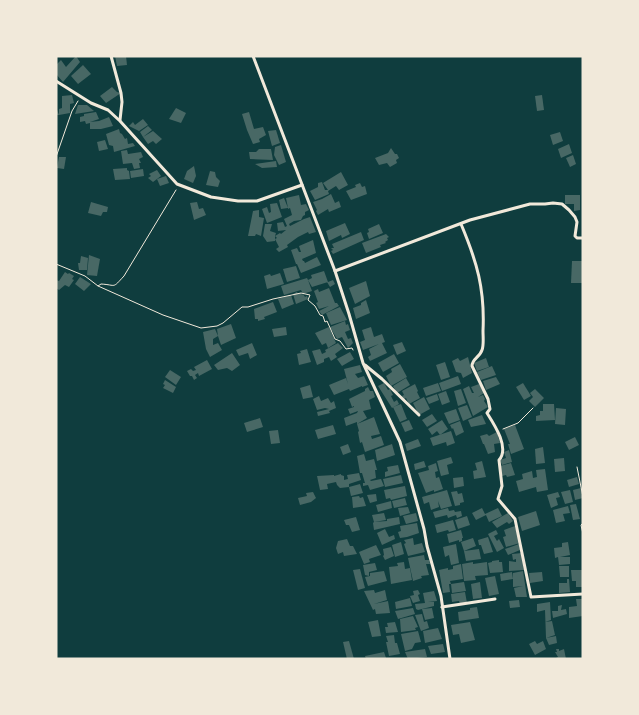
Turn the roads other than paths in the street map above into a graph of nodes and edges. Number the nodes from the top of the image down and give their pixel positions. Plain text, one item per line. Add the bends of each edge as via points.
1 (110, 56) edge
2 (253, 56) edge
3 (56, 81) edge
4 (120, 121) junction
5 (302, 185) junction
6 (461, 224) junction
7 (583, 238) edge
8 (335, 271) junction
9 (363, 363) junction
10 (419, 415) dead end
11 (583, 594) edge
12 (495, 599) dead end
13 (442, 607) junction
14 (450, 659) edge

1 - 4 street via 121,93
2 - 5 street
3 - 4 street via 108,110
4 - 5 street via 177,184 211,197 257,201
5 - 8 street
6 - 7 street via 530,204 562,204 575,217 575,236
6 - 8 street
6 - 11 street via 481,282 484,311 482,351 472,366 488,399 490,409 487,413 500,438 502,486 498,499 515,519 530,597
8 - 9 street
9 - 10 street
9 - 13 street via 400,442
12 - 13 street
13 - 14 street

